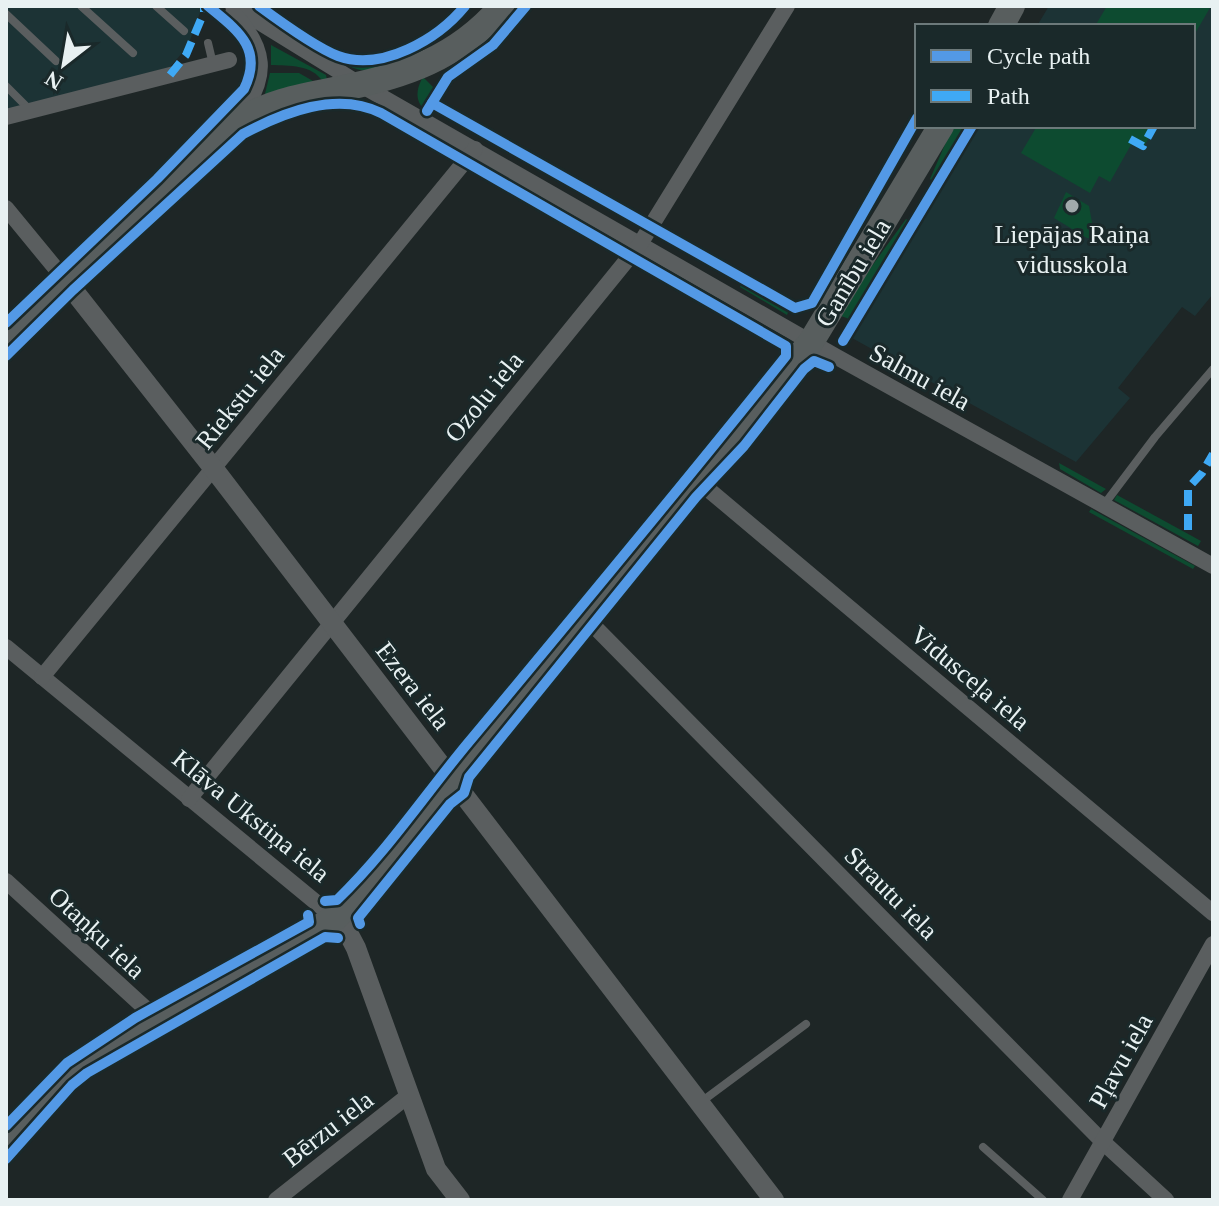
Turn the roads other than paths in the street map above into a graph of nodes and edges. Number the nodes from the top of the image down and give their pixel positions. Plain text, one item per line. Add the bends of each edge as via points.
1 (81, 6) edge
2 (156, 6) edge
3 (502, 6) edge
4 (787, 6) edge
5 (1012, 6) edge
6 (232, 7) edge
7 (6, 14) edge
8 (1002, 24) edge
9 (184, 31) dead end
10 (208, 43) dead end
11 (133, 53) dead end
12 (56, 61) dead end
13 (221, 62) joint
14 (361, 85) junction
15 (6, 86) edge
16 (31, 111) junction
17 (6, 117) edge
18 (235, 123) junction
19 (940, 128) edge
20 (475, 149) junction
21 (6, 208) edge
22 (640, 244) junction
23 (66, 281) junction
24 (6, 339) edge
25 (811, 342) junction
26 (1213, 369) edge
27 (214, 469) junction
28 (697, 480) junction
29 (1102, 507) junction
30 (1213, 566) edge
31 (585, 617) junction
32 (331, 623) junction
33 (6, 647) edge
34 (42, 677) junction
35 (453, 779) junction
36 (189, 799) junction
37 (6, 881) edge
38 (1213, 913) edge
39 (335, 918) junction
40 (1213, 944) edge
41 (157, 1019) junction
42 (806, 1024) dead end
43 (409, 1095) junction
44 (700, 1103) junction
45 (6, 1138) edge
46 (1104, 1143) junction
47 (983, 1147) dead end
48 (276, 1200) edge
49 (460, 1200) edge
50 (774, 1200) edge
51 (1043, 1200) edge
52 (1070, 1200) edge
53 (1166, 1200) edge

1 - 11 lane
2 - 9 lane
3 - 14 highway via 485,26 442,56 399,76
4 - 22 street, Ozolu iela
5 - 8 highway
6 - 14 street, Salmu iela
6 - 18 street via 256,42 260,61 255,92
7 - 12 lane
10 - 13 lane
13 - 16 street
14 - 18 highway via 298,97
14 - 20 street, Salmu iela
15 - 16 lane
16 - 17 street
18 - 23 highway via 189,159
19 - 25 highway, Ganību iela
20 - 22 street, Salmu iela
20 - 27 street, Riekstu iela
21 - 23 street, Ezera iela
22 - 25 street, Salmu iela
22 - 32 street, Ozolu iela
23 - 24 highway
23 - 27 street, Ezera iela
25 - 28 highway, Ganību iela
25 - 29 street, Salmu iela
26 - 29 lane
27 - 32 street, Ezera iela
27 - 34 street, Riekstu iela
28 - 31 highway, Ganību iela
28 - 38 street, Vidusceļa iela
29 - 30 street, Salmu iela
31 - 35 highway, Ganību iela
31 - 46 street, Strautu iela
32 - 35 street, Ezera iela
32 - 36 street, Ozolu iela
33 - 34 street, Klāva Ukstiņa iela
34 - 36 street, Klāva Ukstiņa iela
35 - 39 highway, Ganību iela
35 - 44 street, Ezera iela
36 - 39 street, Klāva Ukstiņa iela
37 - 41 street, Otaņķu iela
39 - 41 highway, Ganību iela
39 - 43 street, Klāva Ukstiņa iela via 356,948
40 - 46 street, Pļavu iela
41 - 45 highway, Ganību iela via 66,1075
42 - 44 lane
43 - 48 street, Bērzu iela
43 - 49 street, Klāva Ukstiņa iela via 436,1169
44 - 50 street, Ezera iela
46 - 52 street, Pļavu iela
46 - 53 street, Strautu iela
47 - 51 lane

